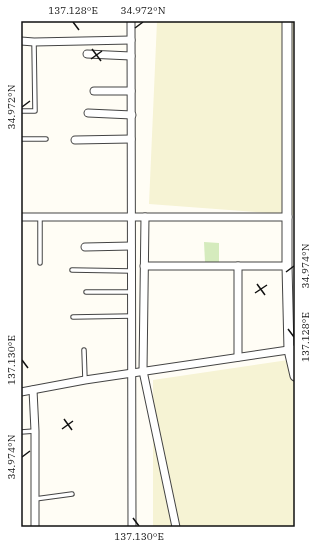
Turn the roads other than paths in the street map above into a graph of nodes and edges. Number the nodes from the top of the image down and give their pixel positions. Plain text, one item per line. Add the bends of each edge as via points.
1 (131, 21) edge
2 (288, 21) edge
3 (131, 40) junction
4 (21, 42) edge
5 (34, 42) junction
6 (87, 54) dead end
7 (131, 56) junction
8 (94, 91) dead end
9 (132, 91) junction
10 (21, 111) edge
11 (88, 113) dead end
12 (132, 115) junction
13 (21, 139) edge
14 (46, 139) dead end
15 (131, 139) junction
16 (75, 140) dead end
17 (21, 216) edge
18 (40, 217) junction
19 (131, 217) junction
20 (144, 217) junction
21 (288, 217) junction
22 (131, 246) junction
23 (85, 247) dead end
24 (40, 263) dead end
25 (144, 266) junction
26 (238, 266) junction
27 (287, 266) junction
28 (72, 270) dead end
29 (131, 271) junction
30 (86, 292) dead end
31 (132, 292) junction
32 (132, 316) junction
33 (73, 317) dead end
34 (292, 349) edge
35 (84, 350) dead end
36 (238, 357) junction
37 (143, 372) junction
38 (131, 374) junction
39 (295, 376) edge
40 (85, 380) junction
41 (33, 390) junction
42 (21, 392) edge
43 (35, 431) junction
44 (21, 432) edge
45 (72, 494) dead end
46 (35, 499) junction
47 (35, 527) edge
48 (132, 527) edge
49 (176, 527) edge

1 - 3 street
2 - 21 street
3 - 5 street
3 - 7 street
4 - 5 street
5 - 10 lane via 35,111
6 - 7 street
7 - 9 street
8 - 9 street
9 - 12 street
11 - 12 street
12 - 15 street
13 - 14 lane
15 - 16 street
15 - 19 street
17 - 18 street
18 - 19 street
18 - 24 lane
19 - 20 street
19 - 22 street
20 - 21 street
20 - 25 street
21 - 27 street
22 - 23 street
22 - 29 street
25 - 26 street
25 - 37 street
26 - 27 street
26 - 36 street
27 - 34 street
28 - 29 lane
29 - 31 street
30 - 31 lane
31 - 32 street
32 - 33 lane
32 - 38 street
34 - 36 street
34 - 39 street
35 - 40 lane
36 - 37 street
37 - 38 street
37 - 49 street
38 - 40 street
38 - 48 street
40 - 41 street
41 - 42 street
41 - 43 street
43 - 44 lane
43 - 46 street
45 - 46 lane
46 - 47 street

